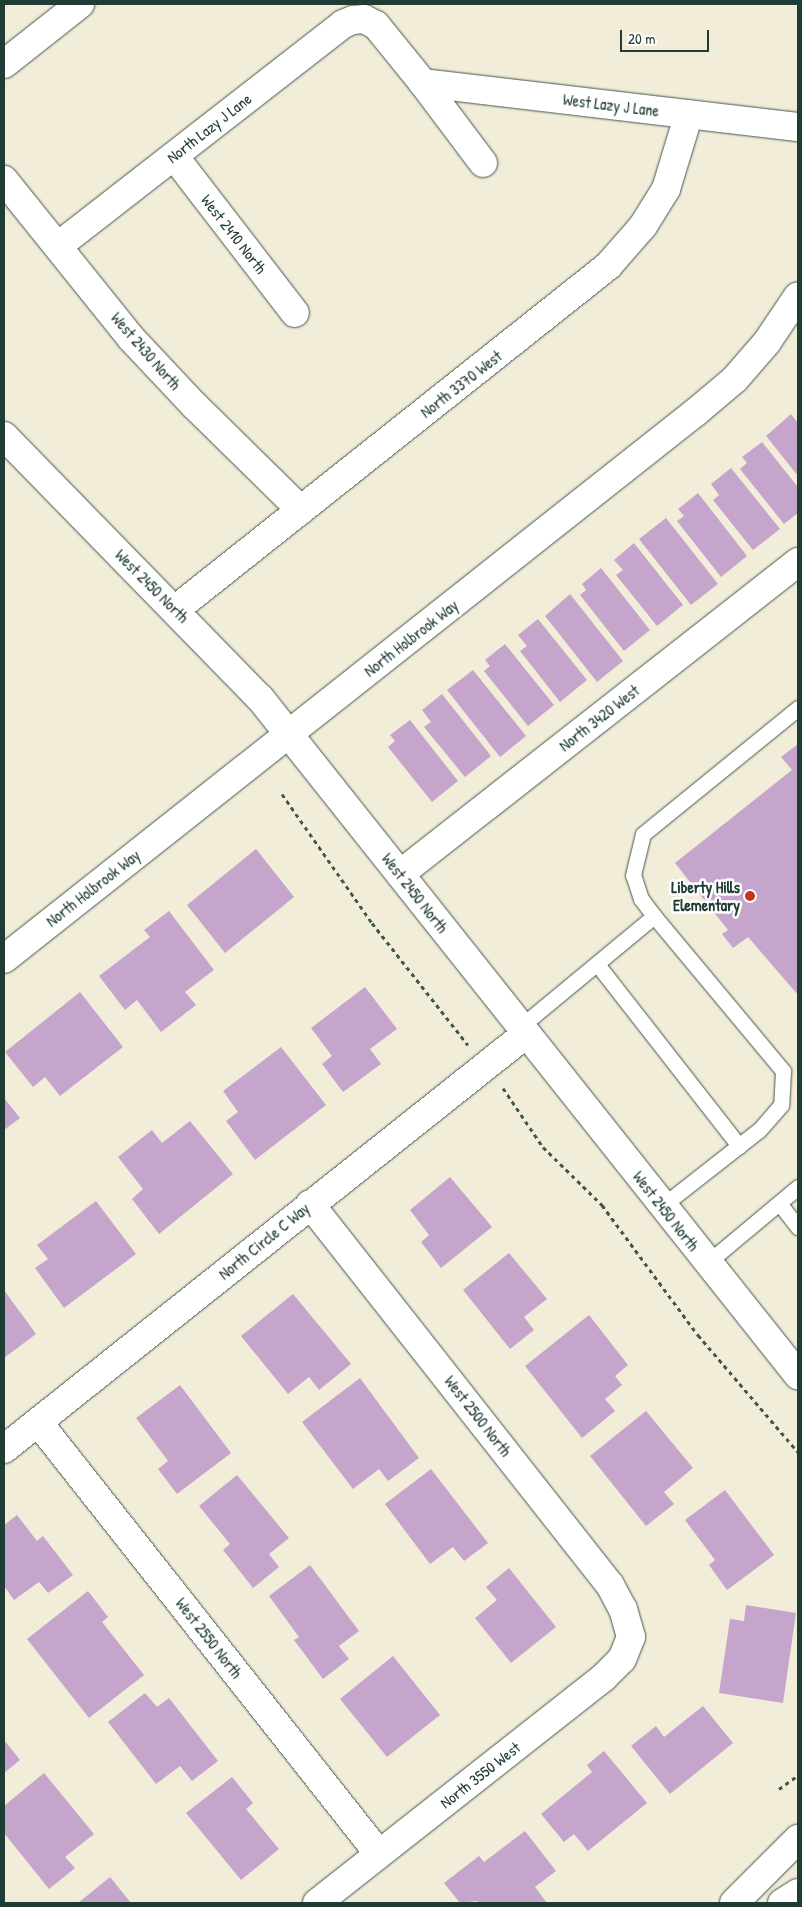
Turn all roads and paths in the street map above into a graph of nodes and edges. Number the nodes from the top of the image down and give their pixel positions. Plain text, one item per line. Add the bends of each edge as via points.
1 (80, 4) edge
2 (4, 64) edge
3 (423, 83) junction
4 (689, 114) junction
5 (798, 127) edge
6 (174, 156) junction
7 (483, 163) dead end
8 (4, 180) edge
9 (58, 246) junction
10 (798, 296) edge
11 (295, 313) dead end
12 (4, 436) edge
13 (301, 510) junction
14 (798, 562) edge
15 (176, 609) junction
16 (798, 708) edge
17 (289, 734) junction
18 (282, 794) dead end
19 (400, 874) junction
20 (654, 916) junction
21 (4, 959) edge
22 (597, 964) junction
23 (523, 1030) junction
24 (460, 1036) dead end
25 (503, 1088) dead end
26 (739, 1146) junction
27 (798, 1187) edge
28 (779, 1203) junction
29 (310, 1204) junction
30 (662, 1206) junction
31 (798, 1227) edge
32 (707, 1263) junction
33 (798, 1376) edge
34 (38, 1422) junction
35 (4, 1449) edge
36 (798, 1452) edge
37 (631, 1637) joint
38 (798, 1775) edge
39 (779, 1789) dead end
40 (798, 1839) edge
41 (379, 1854) junction
42 (798, 1893) edge
43 (317, 1903) edge
44 (734, 1903) edge
45 (782, 1903) edge

1 - 2 street
3 - 4 street, West Lazy J Lane
3 - 6 street, North Lazy J Lane via 385,34 364,20 343,24
3 - 7 street
4 - 5 street, West Lazy J Lane
4 - 13 street, North 3370 West via 666,189 643,226 608,266
6 - 9 street, North Lazy J Lane
6 - 11 street, West 2410 North
8 - 9 street, West 2430 North
9 - 13 street, West 2430 North via 131,338
10 - 17 street, North Holbrook Way via 767,342 735,379
12 - 15 street, West 2450 North via 69,505
13 - 15 street, North 3370 West
14 - 19 street, North 3420 West
15 - 17 street, West 2450 North via 260,698
16 - 20 lane via 642,834 633,875 641,900
17 - 19 street, West 2450 North
17 - 21 street, North Holbrook Way
18 - 24 path via 372,923
19 - 23 street, West 2450 North
20 - 22 lane
20 - 26 lane via 783,1071 781,1105
22 - 23 lane
22 - 26 lane
23 - 29 street, North Circle C Way
23 - 30 street, West 2450 North
25 - 36 path via 543,1147 602,1205 698,1335
26 - 30 lane
27 - 28 lane
28 - 31 lane
28 - 32 lane
29 - 34 street, North Circle C Way
29 - 37 street, West 2500 North via 610,1584 623,1609
30 - 32 street, West 2450 North
32 - 33 street, West 2450 North
34 - 35 street, North Circle C Way
34 - 41 street, West 2550 North
37 - 41 street, North 3550 West via 622,1659 603,1678
38 - 39 path
40 - 44 street
41 - 43 street, North 3550 West
42 - 45 street

